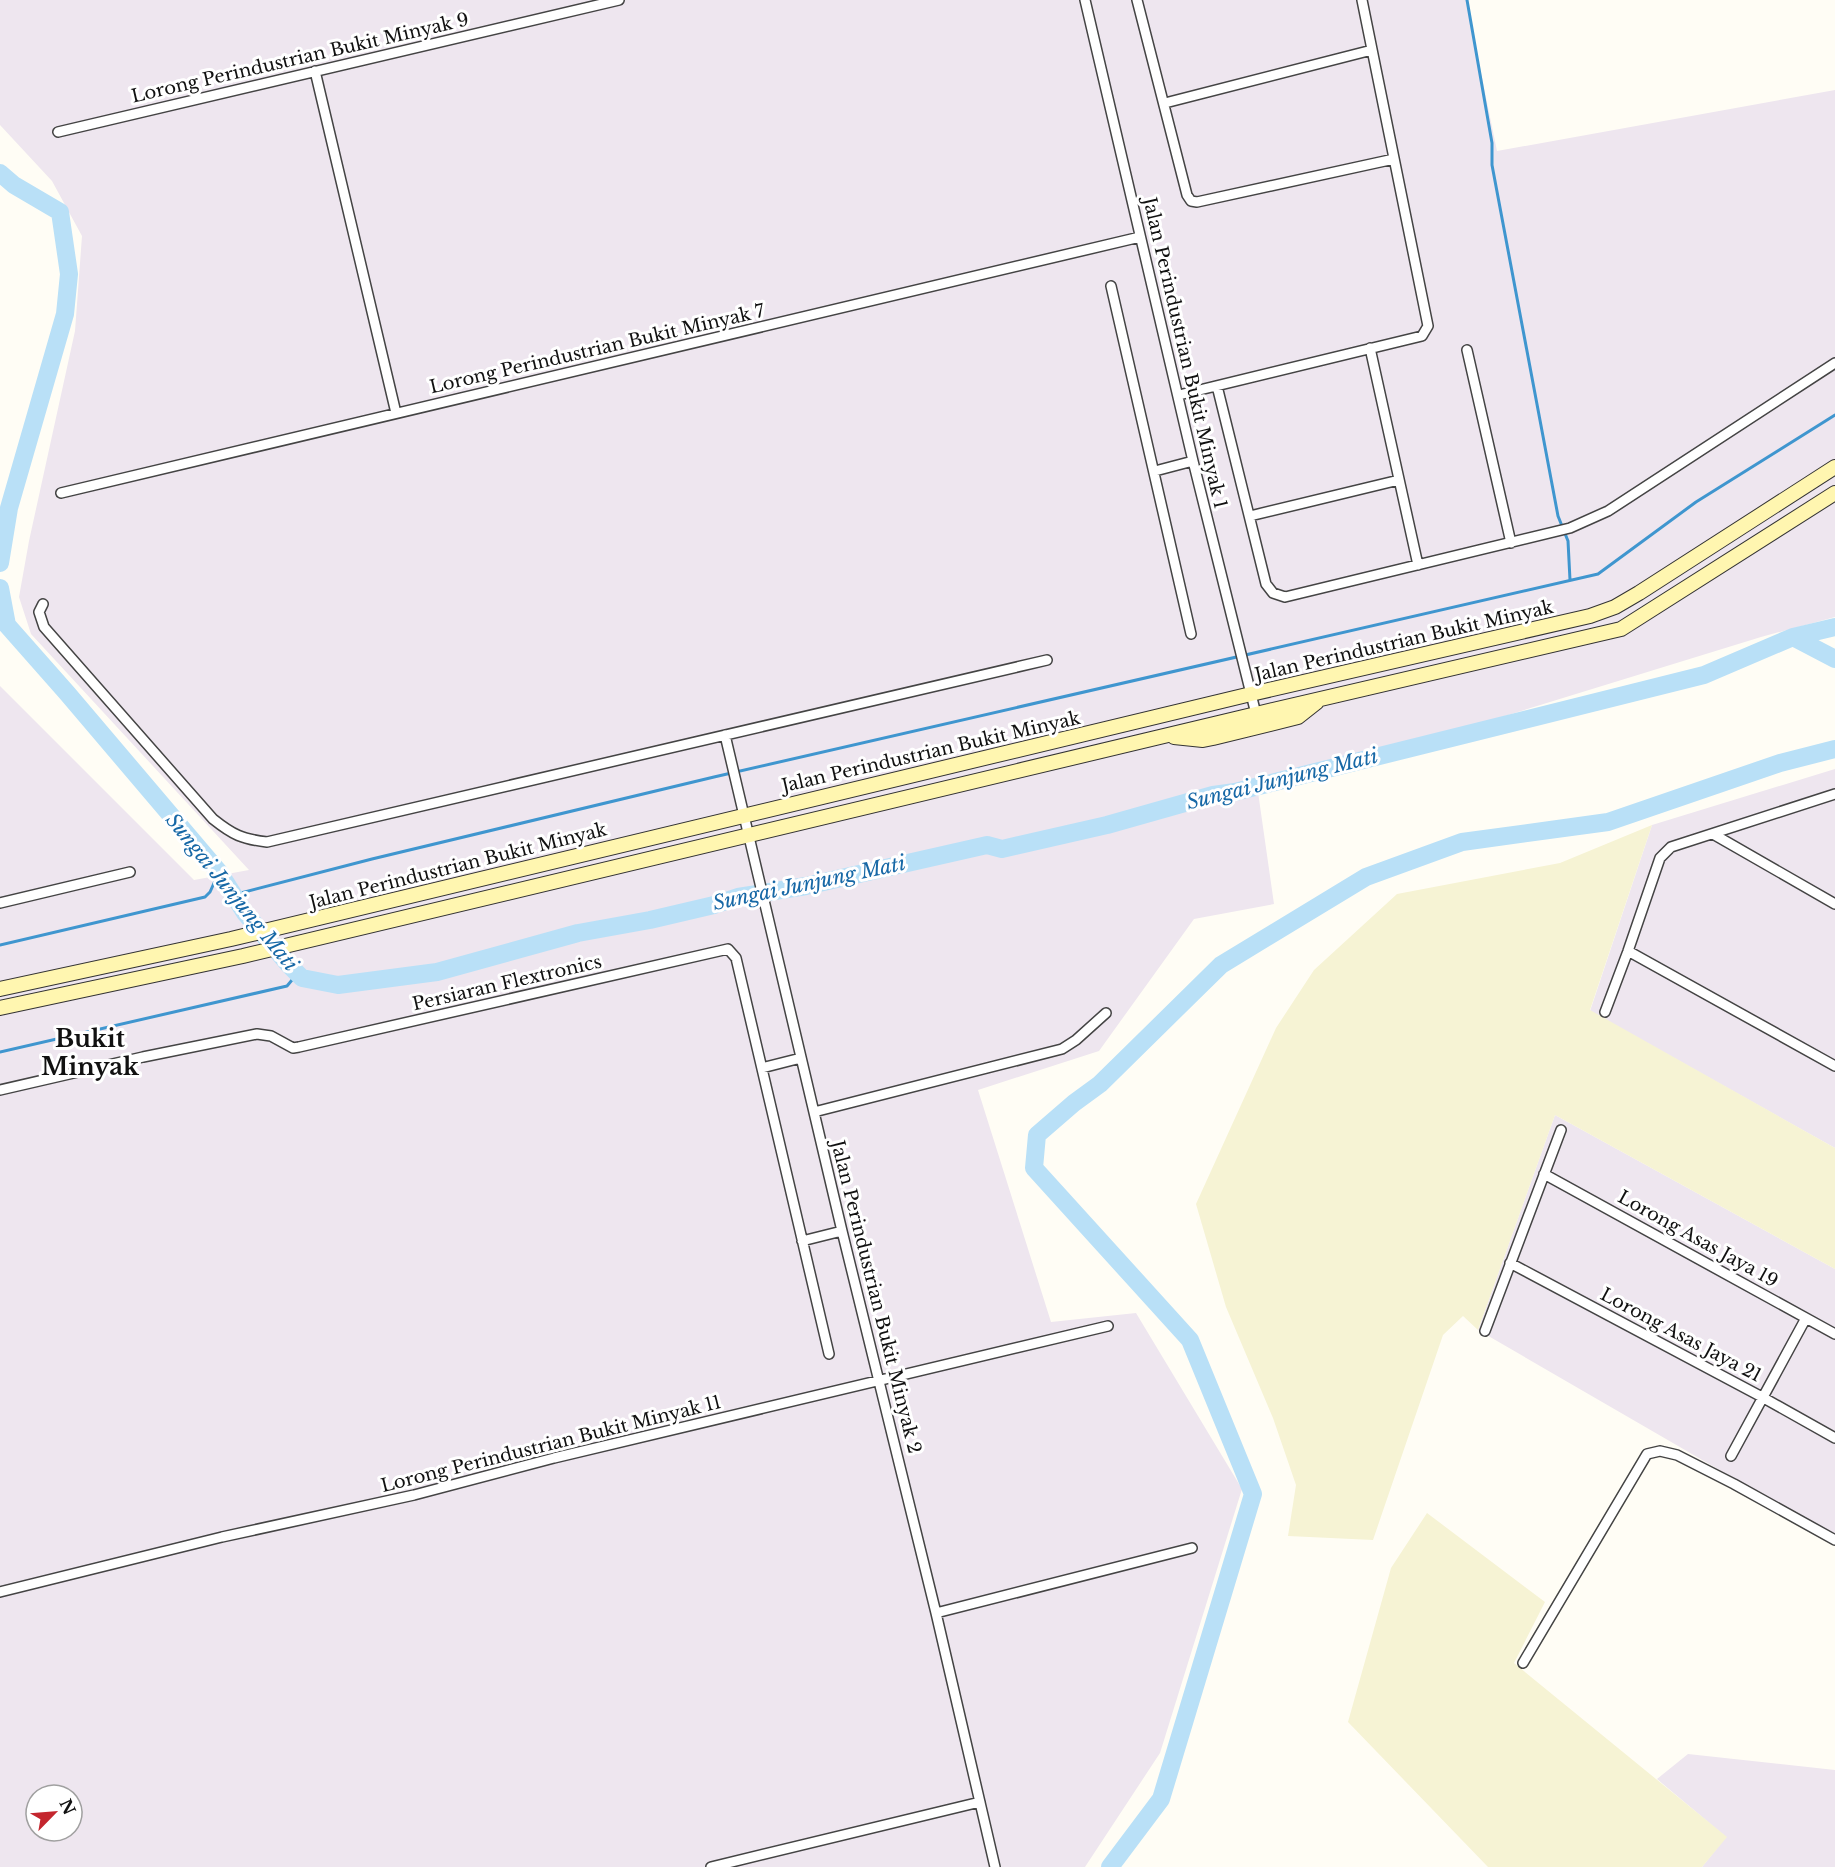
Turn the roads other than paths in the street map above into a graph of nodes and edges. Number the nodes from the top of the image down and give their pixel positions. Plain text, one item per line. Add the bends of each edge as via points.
1 (619, 0) edge
2 (1085, 0) edge
3 (1137, 0) edge
4 (1362, 0) edge
5 (1372, 50) junction
6 (315, 71) junction
7 (1165, 103) junction
8 (58, 132) dead end
9 (1394, 159) junction
10 (1140, 237) junction
11 (1111, 286) dead end
12 (1370, 348) junction
13 (1467, 350) dead end
14 (1835, 363) edge
15 (1217, 386) junction
16 (1179, 395) junction
17 (396, 413) junction
18 (1193, 461) junction
19 (1835, 467) edge
20 (1155, 471) junction
21 (1399, 480) junction
22 (61, 493) dead end
23 (1835, 493) edge
24 (1250, 516) junction
25 (1511, 543) junction
26 (1418, 565) junction
27 (43, 603) dead end
28 (1191, 634) dead end
29 (1047, 660) dead end
30 (1251, 694) junction
31 (1321, 699) junction
32 (1256, 714) junction
33 (724, 735) junction
34 (1164, 736) junction
35 (1835, 794) edge
36 (744, 816) junction
37 (1713, 834) junction
38 (748, 836) junction
39 (130, 872) dead end
40 (0, 903) edge
41 (1835, 904) edge
42 (1628, 951) junction
43 (0, 989) edge
44 (0, 1008) edge
45 (1605, 1012) dead end
46 (1106, 1013) dead end
47 (801, 1058) junction
48 (1835, 1066) edge
49 (762, 1068) junction
50 (0, 1090) edge
51 (814, 1112) junction
52 (1561, 1130) dead end
53 (1544, 1174) junction
54 (842, 1231) junction
55 (802, 1241) junction
56 (1510, 1263) junction
57 (1806, 1318) junction
58 (1108, 1326) dead end
59 (1485, 1331) dead end
60 (1835, 1334) edge
61 (829, 1354) dead end
62 (879, 1382) junction
63 (1762, 1397) junction
64 (1835, 1438) edge
65 (1731, 1456) dead end
66 (1835, 1540) edge
67 (1192, 1548) dead end
68 (0, 1592) edge
69 (936, 1613) junction
70 (1524, 1663) dead end
71 (980, 1802) junction
72 (711, 1867) edge
73 (996, 1867) edge

1 - 6 street, Lorong Perindustrian Bukit Minyak 9
2 - 10 street, Jalan Perindustrian Bukit Minyak 1
3 - 7 street
4 - 5 street
5 - 7 street
5 - 9 street
6 - 8 street, Lorong Perindustrian Bukit Minyak 9
6 - 17 street
7 - 9 street via 1191,201
9 - 12 street via 1428,326 1422,336
10 - 16 street, Jalan Perindustrian Bukit Minyak 1
10 - 17 street, Lorong Perindustrian Bukit Minyak 7
11 - 20 street
12 - 15 street
12 - 21 street
13 - 25 street
14 - 25 street via 1608,511 1570,528
15 - 16 street
15 - 24 street
16 - 18 street, Jalan Perindustrian Bukit Minyak 1
17 - 22 street, Lorong Perindustrian Bukit Minyak 7
18 - 20 street
18 - 30 street, Jalan Perindustrian Bukit Minyak 1
19 - 30 main road, Jalan Perindustrian Bukit Minyak via 1616,607
20 - 28 street
21 - 24 street
21 - 26 street
23 - 31 main road, Jalan Perindustrian Bukit Minyak via 1621,629
24 - 26 street via 1266,584 1273,593 1285,597
25 - 26 street
27 - 33 street via 39,612 44,627 213,819 247,840 267,842
29 - 33 street
30 - 32 street, Jalan Perindustrian Bukit Minyak 1
30 - 36 main road, Jalan Perindustrian Bukit Minyak
31 - 32 main road, Jalan Perindustrian Bukit Minyak
31 - 34 main road via 1298,717 1213,738
32 - 34 main road, Jalan Perindustrian Bukit Minyak
33 - 36 street, Jalan Perindustrian Bukit Minyak 2
34 - 38 main road, Jalan Perindustrian Bukit Minyak
35 - 37 street
36 - 38 street, Jalan Perindustrian Bukit Minyak 2
36 - 43 main road, Jalan Perindustrian Bukit Minyak via 231,939
37 - 41 street
37 - 42 street via 1671,847 1660,858
38 - 44 main road, Jalan Perindustrian Bukit Minyak via 317,939
38 - 47 street, Jalan Perindustrian Bukit Minyak 2
39 - 40 street
42 - 45 street
42 - 48 street
46 - 51 street via 1062,1049
47 - 49 street
47 - 51 street, Jalan Perindustrian Bukit Minyak 2
49 - 50 street, Persiaran Flextronics via 736,958 728,950 293,1048 271,1036 257,1034
49 - 55 street
51 - 54 street, Jalan Perindustrian Bukit Minyak 2
52 - 53 street
53 - 56 street
53 - 57 street, Lorong Asas Jaya 19
54 - 55 street
54 - 62 street, Jalan Perindustrian Bukit Minyak 2
55 - 61 street
56 - 59 street
56 - 63 street, Lorong Asas Jaya 21
57 - 60 street, Lorong Asas Jaya 19
57 - 63 street
58 - 62 street, Lorong Perindustrian Bukit Minyak 11
62 - 68 street, Lorong Perindustrian Bukit Minyak 11
62 - 69 street, Jalan Perindustrian Bukit Minyak 2
63 - 64 street, Lorong Asas Jaya 21
63 - 65 street
66 - 70 street via 1677,1455 1660,1451 1647,1454
67 - 69 street
69 - 71 street, Jalan Perindustrian Bukit Minyak 2
71 - 72 street
71 - 73 street, Jalan Perindustrian Bukit Minyak 2

